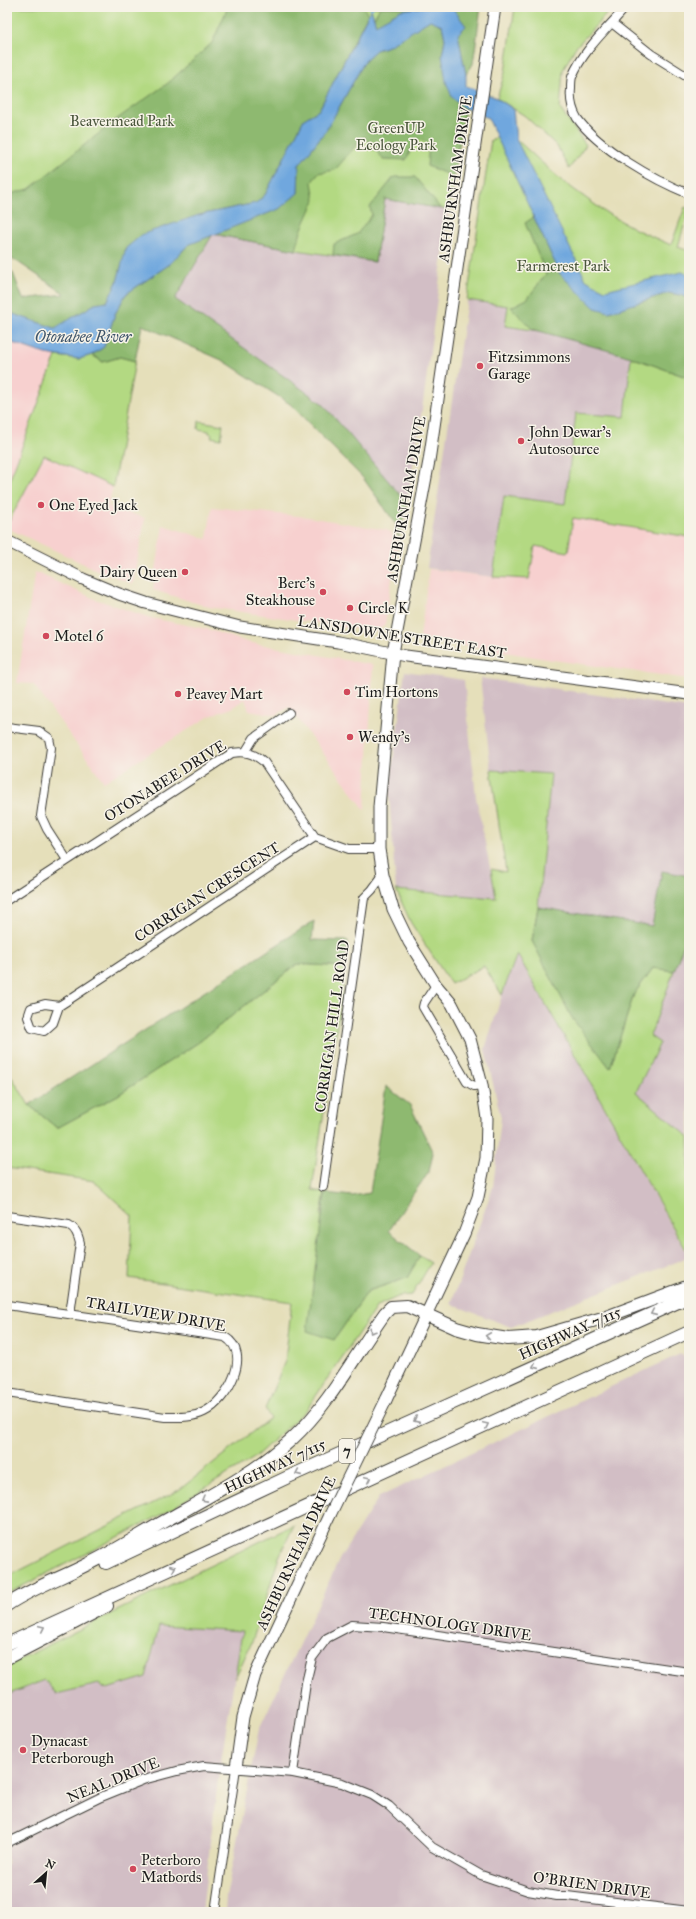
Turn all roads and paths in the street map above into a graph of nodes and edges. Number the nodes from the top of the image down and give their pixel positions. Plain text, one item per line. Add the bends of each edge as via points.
1 (495, 7) edge
2 (626, 7) edge
3 (612, 23) junction
4 (689, 78) edge
5 (689, 194) edge
6 (7, 541) edge
7 (393, 653) junction
8 (689, 694) edge
9 (289, 713) dead end
10 (7, 727) edge
11 (246, 751) junction
12 (316, 837) junction
13 (379, 849) junction
14 (67, 860) junction
15 (383, 875) junction
16 (7, 900) edge
17 (436, 985) junction
18 (59, 1006) dead end
19 (482, 1085) junction
20 (323, 1187) dead end
21 (7, 1216) edge
22 (688, 1290) edge
23 (7, 1305) edge
24 (70, 1314) junction
25 (426, 1314) junction
26 (689, 1332) edge
27 (7, 1393) edge
28 (148, 1579) junction
29 (7, 1605) edge
30 (7, 1609) edge
31 (7, 1644) edge
32 (7, 1658) edge
33 (689, 1672) edge
34 (236, 1768) junction
35 (293, 1773) junction
36 (7, 1843) edge
37 (215, 1912) edge
38 (689, 1912) edge

1 - 7 main road, ASHBURNHAM DRIVE via 429,461
2 - 3 street
3 - 4 street via 651,54
3 - 5 street via 584,56 572,78 570,99 576,116 591,135 623,159 673,188
6 - 7 main road, LANSDOWNE STREET EAST via 83,579 146,603 240,627
7 - 8 main road, LANSDOWNE STREET EAST
7 - 13 main road, ASHBURNHAM DRIVE via 379,807
9 - 11 street via 254,738
10 - 14 street via 39,731 49,738 51,748 41,816
11 - 12 street, OTONABEE DRIVE via 264,762
11 - 14 street, OTONABEE DRIVE via 232,752
12 - 13 street via 349,849
12 - 18 street, CORRIGAN CRESCENT
13 - 15 main road, ASHBURNHAM DRIVE
14 - 16 street, OTONABEE DRIVE
15 - 17 main road, ASHBURNHAM DRIVE via 393,909 409,942
15 - 20 street, CORRIGAN HILL ROAD via 364,898
17 - 19 main road, ASHBURNHAM DRIVE via 452,1004 470,1039
17 - 19 street via 423,1007 467,1082 474,1086
19 - 25 main road, ASHBURNHAM DRIVE via 487,1119 486,1150 478,1197 464,1234
21 - 24 street via 69,1225 79,1235
22 -> 25 highway via 538,1337 508,1339 477,1334 456,1328
22 -> 30 highway, HIGHWAY 7/115 / 7
23 - 24 street, TRAILVIEW DRIVE
24 - 27 street, TRAILVIEW DRIVE via 225,1337 232,1341 237,1350 237,1367 231,1384 220,1401 204,1413 184,1418
25 -> 29 highway via 407,1306 388,1309 315,1414 291,1440 254,1468 89,1564 22,1595
25 - 34 main road, ASHBURNHAM DRIVE, bridge via 255,1675 243,1717
28 -> 26 highway, 7
31 -> 28 highway, 7
28 - 32 highway via 131,1593
33 - 35 street, TECHNOLOGY DRIVE via 383,1626 352,1625 327,1638 312,1658
34 - 35 street, O'BRIEN DRIVE
34 - 36 street, NEAL DRIVE via 204,1766 177,1770 143,1780 101,1797
34 - 37 street, ASHBURNHAM DRIVE
35 - 38 street, O'BRIEN DRIVE via 342,1783 372,1795 389,1806 432,1847 481,1875 542,1894

